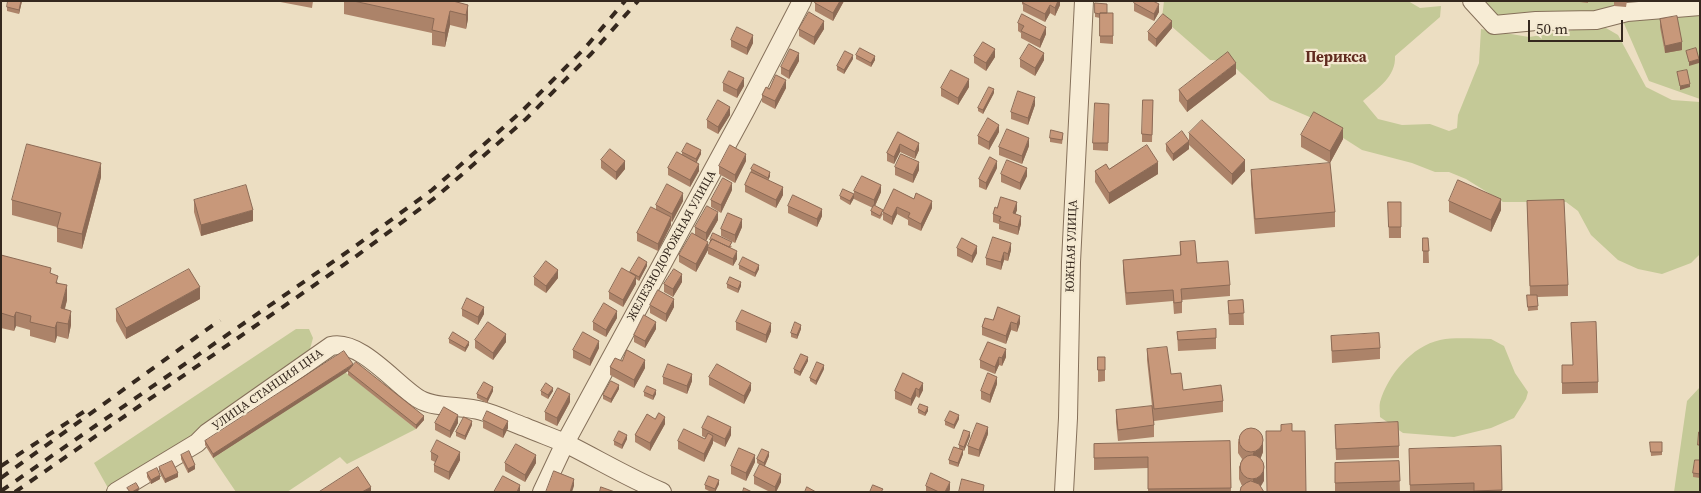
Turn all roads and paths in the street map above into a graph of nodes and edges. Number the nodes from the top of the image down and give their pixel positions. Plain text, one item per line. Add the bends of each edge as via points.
1 (802, 1) edge
2 (1084, 1) edge
3 (1472, 1) edge
4 (1700, 6) edge
5 (564, 443) junction
6 (116, 492) edge
7 (542, 492) edge
8 (662, 492) edge
9 (1064, 492) edge

1 - 5 street, ЖЕЛЕЗНОДОРОЖНАЯ УЛИЦА
2 - 9 street, ЮЖНАЯ УЛИЦА
3 - 4 street via 1494,25 1596,20 1627,12
5 - 6 street, УЛИЦА СТАНЦИЯ ЦНА via 480,410 420,400 370,359 342,344 331,346 197,443
5 - 7 street, ЖЕЛЕЗНОДОРОЖНАЯ УЛИЦА
5 - 8 street, УЛИЦА СТАНЦИЯ ЦНА

